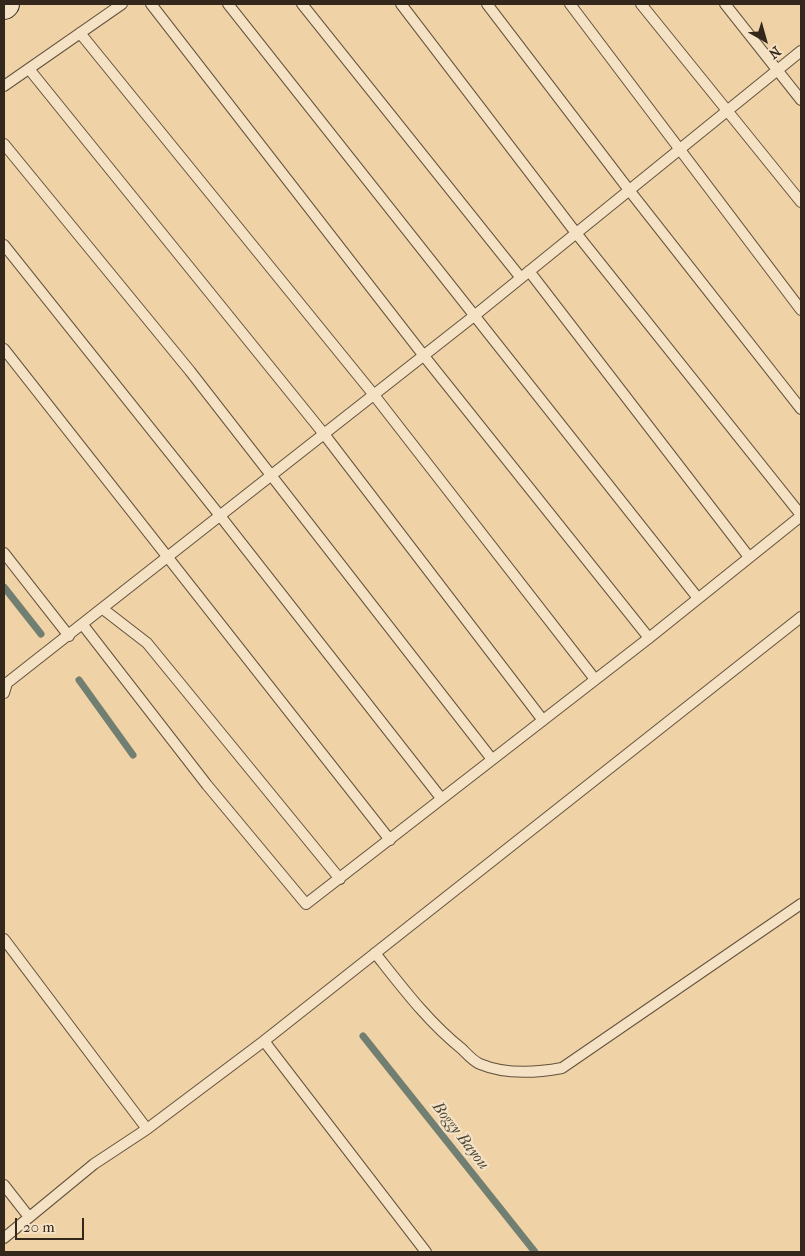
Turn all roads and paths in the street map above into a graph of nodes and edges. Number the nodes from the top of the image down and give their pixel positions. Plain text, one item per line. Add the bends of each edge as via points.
1 (122, 4) edge
2 (151, 4) edge
3 (228, 4) edge
4 (302, 4) edge
5 (401, 4) edge
6 (487, 4) edge
7 (570, 4) edge
8 (641, 4) edge
9 (725, 4) edge
10 (80, 33) junction
11 (801, 51) edge
12 (28, 69) junction
13 (778, 70) junction
14 (4, 86) edge
15 (801, 100) edge
16 (728, 110) junction
17 (4, 144) edge
18 (678, 149) junction
19 (629, 190) junction
20 (801, 202) edge
21 (576, 233) junction
22 (4, 245) edge
23 (525, 274) junction
24 (801, 310) edge
25 (474, 316) junction
26 (4, 349) edge
27 (424, 356) junction
28 (374, 396) junction
29 (801, 409) edge
30 (324, 434) junction
31 (271, 477) junction
32 (220, 516) junction
33 (801, 516) edge
34 (4, 552) edge
35 (168, 557) junction
36 (749, 557) junction
37 (697, 597) junction
38 (103, 609) junction
39 (801, 617) edge
40 (83, 625) junction
41 (69, 636) junction
42 (649, 638) junction
43 (594, 678) junction
44 (4, 693) edge
45 (542, 719) junction
46 (491, 758) junction
47 (440, 798) junction
48 (390, 840) junction
49 (340, 879) junction
50 (801, 904) edge
51 (4, 939) edge
52 (375, 953) junction
53 (264, 1041) junction
54 (147, 1129) junction
55 (4, 1185) edge
56 (29, 1217) junction
57 (4, 1238) edge
58 (426, 1252) edge

1 - 10 lane
2 - 27 lane
3 - 25 lane
4 - 23 lane
5 - 21 lane
6 - 19 lane
7 - 18 lane
8 - 16 lane
9 - 13 lane
10 - 12 lane
10 - 28 lane
11 - 13 lane
12 - 14 lane
12 - 30 lane
13 - 15 lane
13 - 16 lane
16 - 18 lane
16 - 20 lane
17 - 31 lane via 190,371
18 - 19 lane
18 - 24 lane
19 - 21 lane
19 - 29 lane
21 - 23 lane
21 - 33 lane
22 - 32 lane
23 - 25 lane
23 - 36 lane
25 - 27 lane
25 - 37 lane
26 - 35 lane
27 - 28 lane
27 - 42 lane
28 - 30 lane
28 - 43 lane
30 - 31 lane
30 - 45 lane
31 - 32 lane
31 - 46 lane
32 - 35 lane
32 - 47 lane
33 - 36 lane
34 - 41 lane
35 - 38 lane
35 - 48 lane
36 - 37 lane
37 - 42 lane
38 - 40 lane
38 - 49 lane via 148,644
39 - 52 lane
40 - 41 lane
40 - 49 lane via 207,786 306,904
41 - 44 lane via 7,684
42 - 43 lane
43 - 45 lane
45 - 46 lane
46 - 47 lane
47 - 48 lane
48 - 49 lane
50 - 52 lane via 562,1068 540,1072 515,1072 479,1063 424,1013
51 - 54 lane
52 - 53 lane
53 - 54 lane
53 - 58 lane
54 - 56 lane via 94,1164
55 - 56 lane
56 - 57 lane

